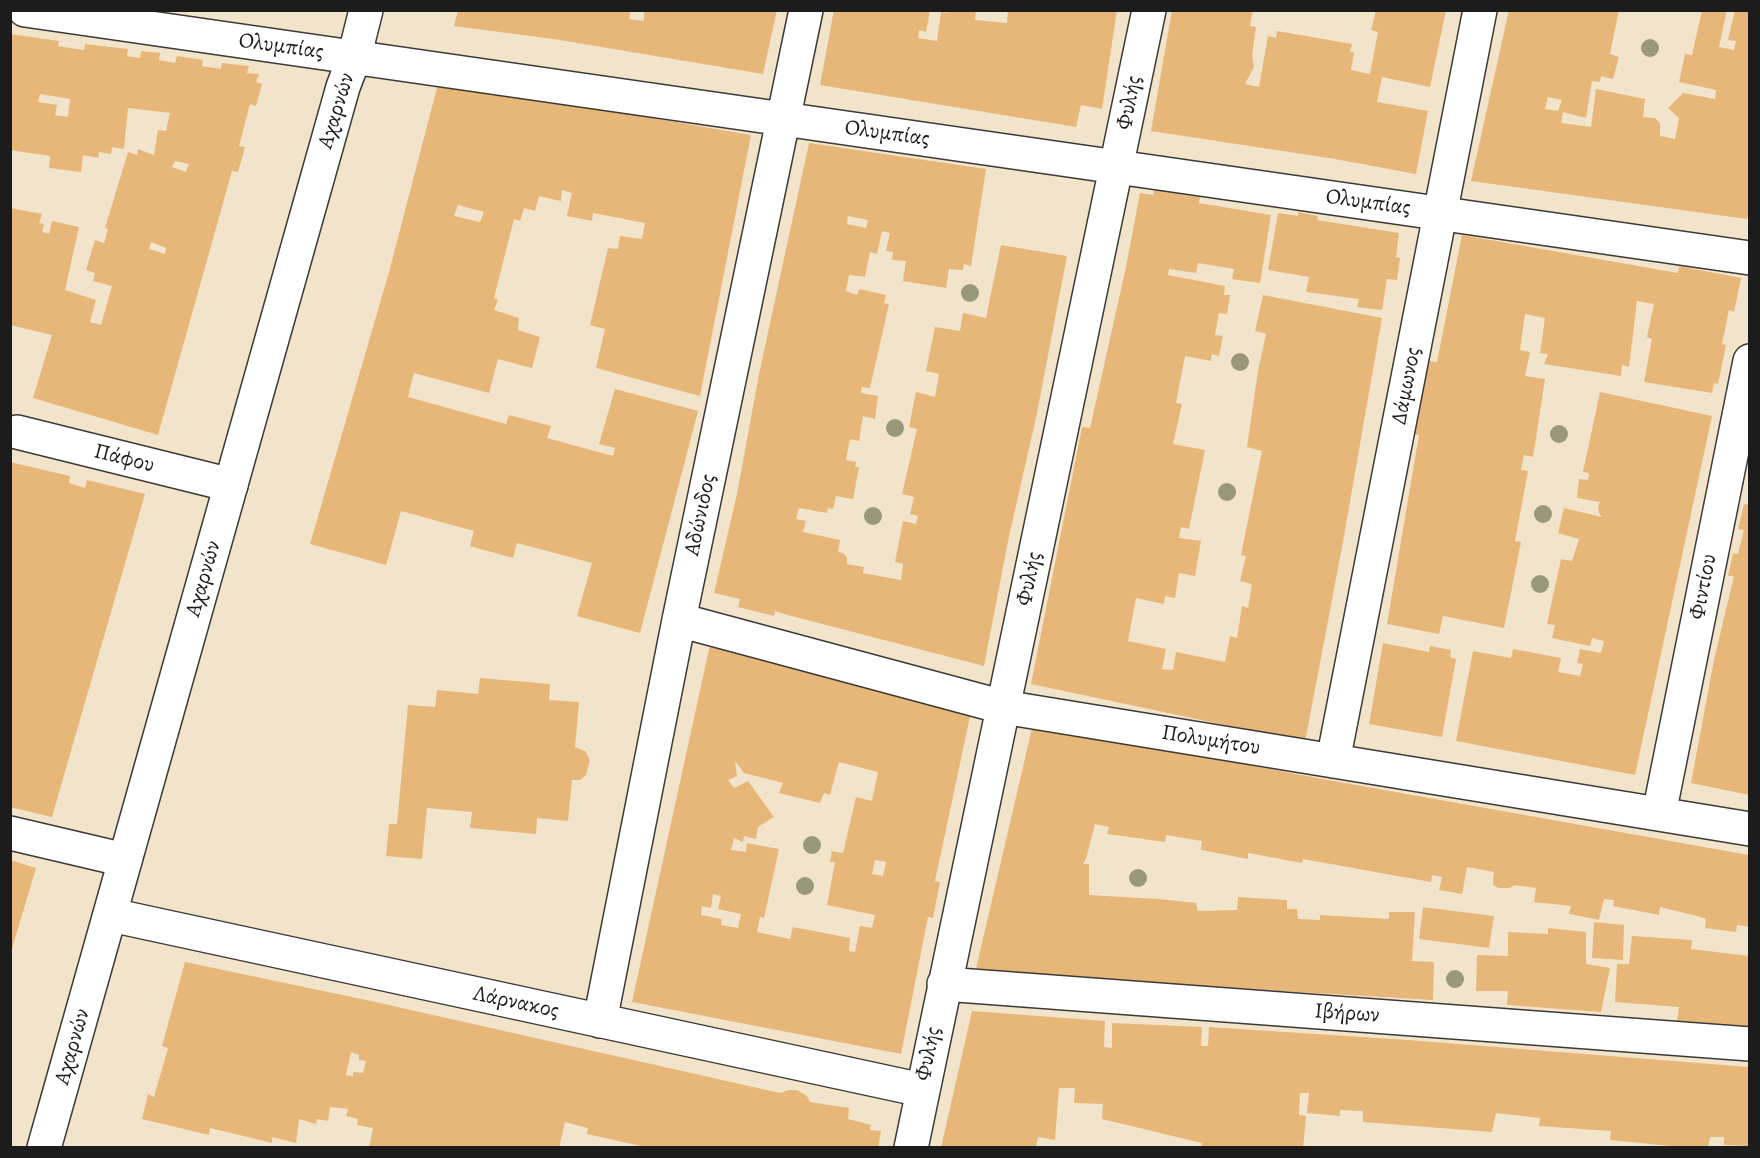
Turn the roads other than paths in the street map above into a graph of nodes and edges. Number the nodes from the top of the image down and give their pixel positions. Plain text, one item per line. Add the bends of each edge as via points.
1 (25, 10) edge
2 (366, 10) edge
3 (806, 10) edge
4 (1149, 10) edge
5 (1480, 10) edge
6 (354, 58) junction
7 (783, 119) junction
8 (1118, 167) junction
9 (1441, 213) junction
10 (1749, 258) edge
11 (1749, 361) edge
12 (17, 432) dead end
13 (231, 485) junction
14 (680, 620) junction
15 (1003, 707) junction
16 (1333, 761) junction
17 (1659, 814) junction
18 (1749, 829) edge
19 (10, 832) edge
20 (125, 860) junction
21 (111, 915) junction
22 (944, 984) junction
23 (600, 1021) junction
24 (1749, 1044) edge
25 (922, 1090) junction
26 (44, 1148) edge
27 (911, 1148) edge

1 - 6 street, Ολυμπίας
2 - 6 street, Αχαρνών
3 - 7 street, Αδώνιδος
4 - 8 street, Φυλής
5 - 9 street, Δάμωνος
6 - 7 street, Ολυμπίας
6 - 13 street, Αχαρνών
7 - 8 street, Ολυμπίας
7 - 14 street, Αδώνιδος
8 - 9 street, Ολυμπίας
8 - 15 street, Φυλής
9 - 10 street, Ολυμπίας
9 - 16 street, Δάμωνος
11 - 17 street, Φιντίου
12 - 13 street, Πάφου
13 - 20 street, Αχαρνών
14 - 15 street, Πολυμήτου
14 - 23 street, Αδώνιδος
15 - 16 street, Πολυμήτου
15 - 22 street, Φυλής
16 - 17 street, Πολυμήτου
17 - 18 street, Πολυμήτου
19 - 20 street
20 - 21 street, Αχαρνών
21 - 23 street, Λάρνακος
21 - 26 street, Αχαρνών
22 - 24 street, Ιβήρων
22 - 25 street, Φυλής
23 - 25 street, Λάρνακος
25 - 27 street, Φυλής

